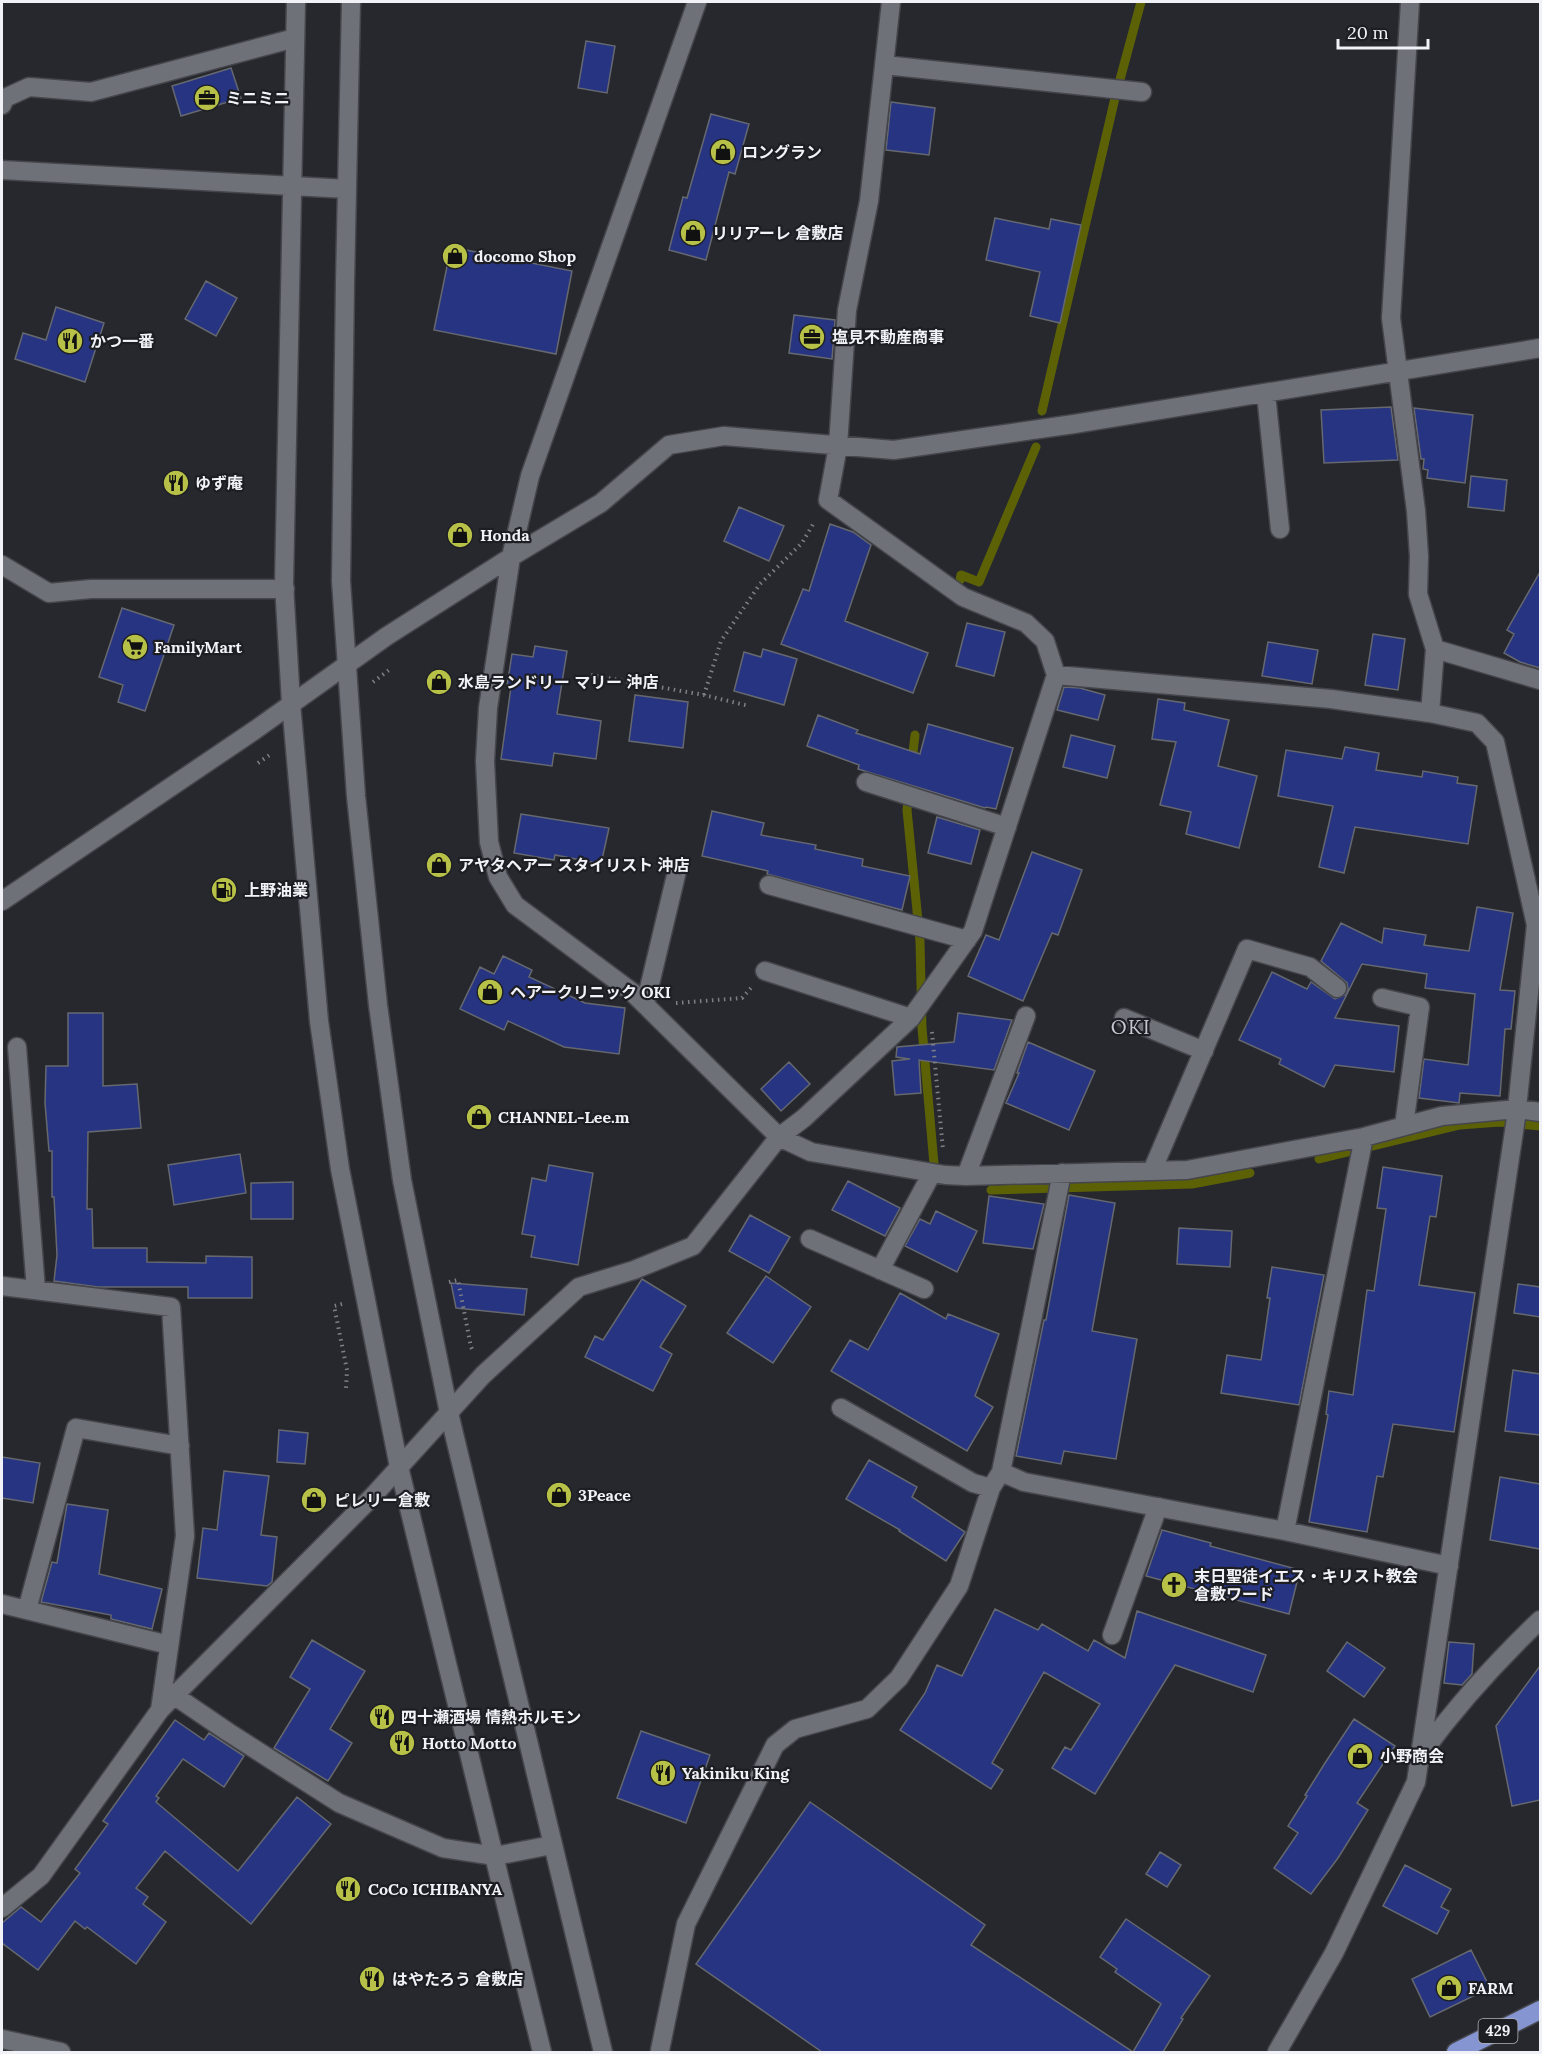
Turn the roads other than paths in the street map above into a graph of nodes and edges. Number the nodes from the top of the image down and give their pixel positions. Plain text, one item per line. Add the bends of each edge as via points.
1 (296, 2) edge
2 (351, 2) edge
3 (696, 2) edge
4 (891, 2) edge
5 (1410, 2) edge
6 (295, 38) junction
7 (884, 64) junction
8 (1142, 92) dead end
9 (2, 105) edge
10 (2, 170) edge
11 (292, 187) junction
12 (347, 189) junction
13 (1540, 348) edge
14 (1398, 372) junction
15 (1266, 394) junction
16 (838, 446) junction
17 (1280, 529) dead end
18 (511, 557) junction
19 (2, 566) edge
20 (285, 589) junction
21 (1435, 649) junction
22 (346, 664) junction
23 (1056, 675) junction
24 (1538, 675) edge
25 (291, 703) junction
26 (1430, 713) junction
27 (866, 782) dead end
28 (1007, 826) junction
29 (677, 872) dead end
30 (769, 885) dead end
31 (2, 901) edge
32 (967, 940) junction
33 (765, 971) road end
34 (1337, 988) dead end
35 (1382, 998) dead end
36 (921, 1004) junction
37 (645, 1005) junction
38 (1026, 1016) dead end
39 (1124, 1018) dead end
40 (17, 1047) dead end
41 (1204, 1051) junction
42 (1540, 1112) edge
43 (1516, 1119) junction
44 (1404, 1126) junction
45 (779, 1137) junction
46 (1362, 1146) junction
47 (1152, 1171) junction
48 (938, 1174) junction
49 (966, 1176) junction
50 (1059, 1184) junction
51 (810, 1239) dead end
52 (880, 1270) junction
53 (2, 1286) edge
54 (924, 1289) dead end
55 (36, 1290) junction
56 (841, 1408) dead end
57 (449, 1413) junction
58 (180, 1446) junction
59 (399, 1467) junction
60 (1001, 1472) junction
61 (991, 1488) junction
62 (1158, 1507) junction
63 (1285, 1532) junction
64 (1449, 1566) junction
65 (2, 1604) edge
66 (27, 1610) junction
67 (1540, 1620) edge
68 (1112, 1635) dead end
69 (169, 1645) junction
70 (175, 1696) junction
71 (160, 1710) junction
72 (1420, 1756) junction
73 (552, 1845) junction
74 (495, 1856) junction
75 (2, 1908) edge
76 (1540, 2010) edge
77 (2, 2039) edge
78 (61, 2052) edge
79 (542, 2052) edge
80 (603, 2052) edge
81 (658, 2052) edge
82 (1277, 2052) edge
83 (1456, 2052) edge

1 - 6 street
2 - 12 street
3 - 18 street via 530,476
4 - 7 street
5 - 14 street via 1391,318
6 - 9 street via 92,92 29,87 5,98
6 - 11 street
7 - 8 street
7 - 16 street via 869,201 847,310
10 - 11 street
11 - 12 street
11 - 20 street
12 - 22 street via 341,581
13 - 14 street
14 - 15 street
14 - 21 street via 1416,511 1418,594
15 - 16 street via 894,450
15 - 17 street
16 - 18 street via 724,436 669,445 601,503
16 - 23 street via 828,500 963,597 1026,623 1045,641
18 - 22 street
18 - 37 street via 488,708 485,761 489,842 498,877 515,904
19 - 20 street via 49,593 91,589
20 - 25 street
21 - 24 street
21 - 26 street
22 - 25 street
22 - 57 street via 378,1005 402,1179
23 - 26 street via 1330,699
23 - 28 street
25 - 31 street
25 - 59 street via 319,1021 340,1169
26 - 43 street via 1477,723 1496,741 1536,925
27 - 28 street
28 - 32 street via 973,932
29 - 37 street
30 - 32 street
32 - 36 street
33 - 36 street
34 - 41 street via 1310,967 1247,949
35 - 44 street via 1420,1007
36 - 45 street via 804,1118
37 - 45 street
38 - 49 street
39 - 41 street
40 - 55 street
41 - 47 street
42 - 43 street
43 - 44 street via 1442,1116
43 - 64 street
44 - 46 street
45 - 48 street via 811,1152
45 - 57 street via 693,1246 579,1287 483,1375
46 - 47 street via 1186,1170
46 - 63 street
47 - 50 street
48 - 49 street
48 - 52 street
49 - 50 street
50 - 60 street
51 - 52 street
52 - 54 street
53 - 55 street
55 - 58 street via 171,1307
56 - 61 street via 973,1483
57 - 59 street
57 - 73 street
58 - 66 street via 76,1428
58 - 69 street via 185,1536
59 - 70 street
59 - 74 street
60 - 61 street
60 - 62 street via 1024,1482
61 - 81 street via 959,1586 899,1678 867,1709 795,1730 775,1745 686,1924
62 - 63 street
62 - 68 street
63 - 64 street
64 - 72 street
65 - 66 street
66 - 69 street
67 - 72 street via 1451,1713
69 - 71 street
70 - 71 street
70 - 74 street via 339,1803 443,1848
71 - 75 street via 40,1876
72 - 82 street via 1416,1782 1334,1953
73 - 74 street
73 - 80 street
74 - 79 street
76 - 83 highway, 429
77 - 78 street

